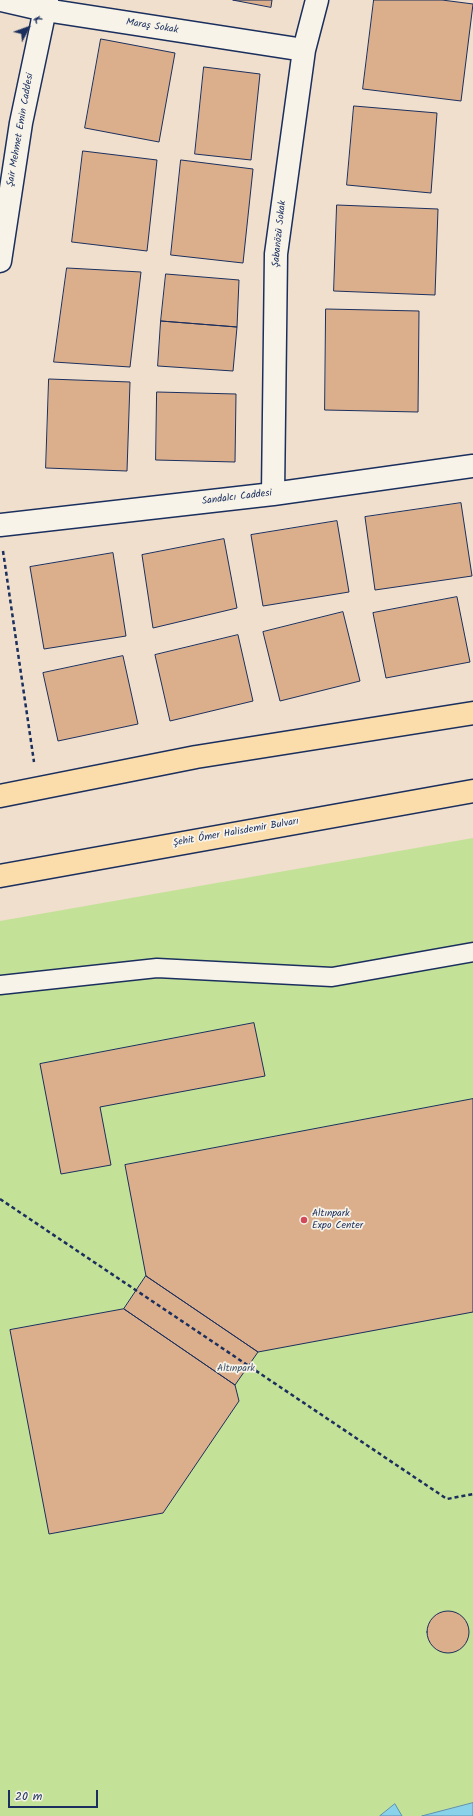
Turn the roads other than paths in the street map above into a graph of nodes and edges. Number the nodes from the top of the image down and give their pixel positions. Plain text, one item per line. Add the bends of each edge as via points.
1 (1, 0) edge
2 (317, 0) edge
3 (46, 5) edge
4 (304, 50) junction
5 (0, 261) edge
6 (473, 466) edge
7 (273, 494) junction
8 (0, 525) edge
9 (473, 713) edge
10 (473, 791) edge
11 (0, 796) edge
12 (0, 876) edge
13 (473, 952) edge
14 (0, 986) edge

1 - 3 street, Maraş Sokak
2 - 4 street, Şabanözü Sokak
3 - 4 street, Maraş Sokak
3 - 5 street, Şair Mehmet Emin Caddesi via 21,123
4 - 7 street, Şabanözü Sokak via 276,254
6 - 7 street, Sandalcı Caddesi
7 - 8 street, Sandalcı Caddesi
9 - 11 highway via 196,757
10 - 12 highway, Şehit Ömer Halisdemir Bulvarı
13 - 14 lane via 332,977 157,968

